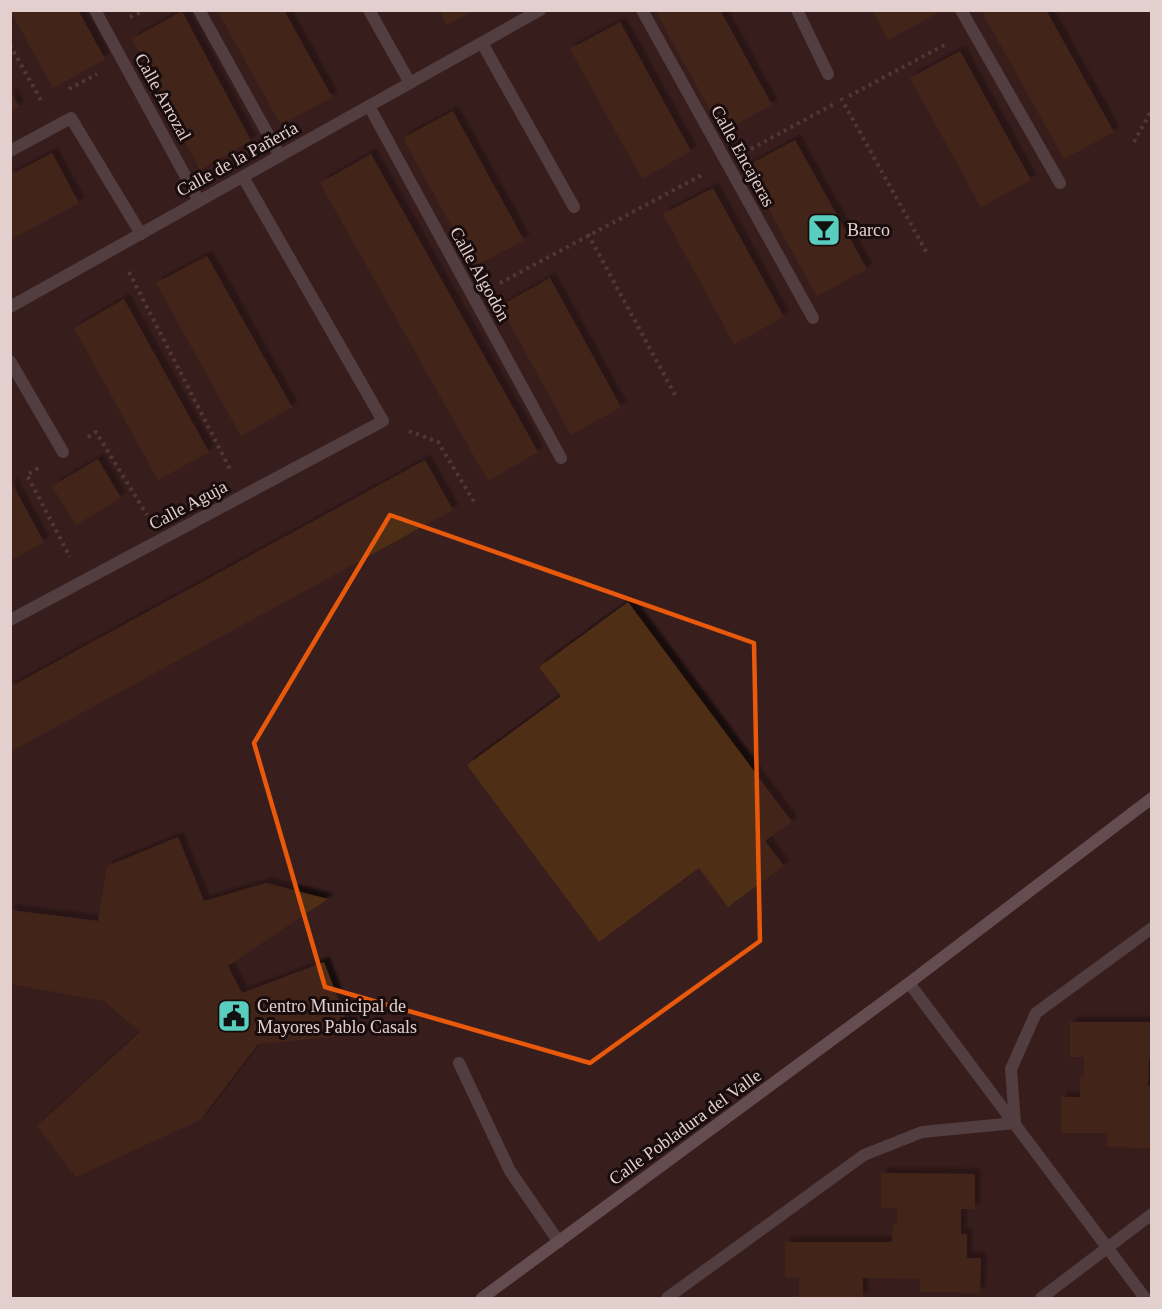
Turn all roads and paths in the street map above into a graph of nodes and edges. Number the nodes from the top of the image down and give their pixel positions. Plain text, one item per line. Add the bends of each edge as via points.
1 (95, 10) edge
2 (199, 10) edge
3 (369, 10) edge
4 (642, 10) edge
5 (797, 10) edge
6 (961, 10) edge
7 (537, 11) edge
8 (482, 43) junction
9 (10, 45) edge
10 (122, 61) junction
11 (828, 74) joint
12 (410, 83) junction
13 (62, 93) dead end
14 (52, 98) dead end
15 (42, 104) junction
16 (369, 106) junction
17 (1152, 109) edge
18 (55, 127) junction
19 (1134, 142) dead end
20 (10, 151) edge
21 (280, 156) junction
22 (243, 177) junction
23 (1060, 183) dead end
24 (199, 201) junction
25 (574, 207) joint
26 (141, 234) junction
27 (117, 248) junction
28 (928, 255) dead end
29 (10, 307) edge
30 (813, 318) dead end
31 (10, 362) edge
32 (675, 395) dead end
33 (383, 421) junction
34 (63, 452) junction
35 (561, 458) dead end
36 (243, 496) junction
37 (476, 505) dead end
38 (162, 540) junction
39 (83, 582) junction
40 (10, 620) edge
41 (1152, 798) edge
42 (1152, 928) edge
43 (909, 983) junction
44 (459, 1063) dead end
45 (1015, 1123) junction
46 (1152, 1214) edge
47 (559, 1242) junction
48 (1107, 1249) junction
49 (482, 1299) edge
50 (667, 1299) edge
51 (1041, 1299) edge
52 (1145, 1299) edge

1 - 10 street, Calle Arrozal
2 - 21 street
3 - 12 street
4 - 30 street, Calle Encajeras
5 - 11 street
6 - 23 street
7 - 8 street, Calle de la Pañería
8 - 12 street, Calle de la Pañería
8 - 25 street
9 - 15 path
10 - 13 path
10 - 24 street, Calle Arrozal
11 - 28 path
12 - 16 street, Calle de la Pañería
14 - 15 path
15 - 18 path
16 - 21 street, Calle de la Pañería
16 - 35 street, Calle Algodón
17 - 19 path
18 - 20 street
18 - 26 street via 71,118
21 - 22 street, Calle de la Pañería
22 - 24 street, Calle de la Pañería
22 - 33 street
24 - 26 street, Calle de la Pañería
25 - 32 path
26 - 27 street, Calle de la Pañería
27 - 29 street, Calle de la Pañería
27 - 36 path
31 - 34 street
33 - 36 street, Calle Aguja
33 - 37 path via 438,442
34 - 38 path via 96,432
34 - 39 path via 27,475
36 - 38 street, Calle Aguja
38 - 39 street, Calle Aguja
39 - 40 street, Calle Aguja
41 - 43 street, Calle Pobladura del Valle
42 - 45 street via 1036,1013 1011,1069
43 - 45 street
43 - 47 street, Calle Pobladura del Valle
44 - 47 street via 510,1171
45 - 48 street
45 - 50 street via 921,1132 864,1155
46 - 48 street
47 - 49 street, Calle Pobladura del Valle
48 - 51 street
48 - 52 street

